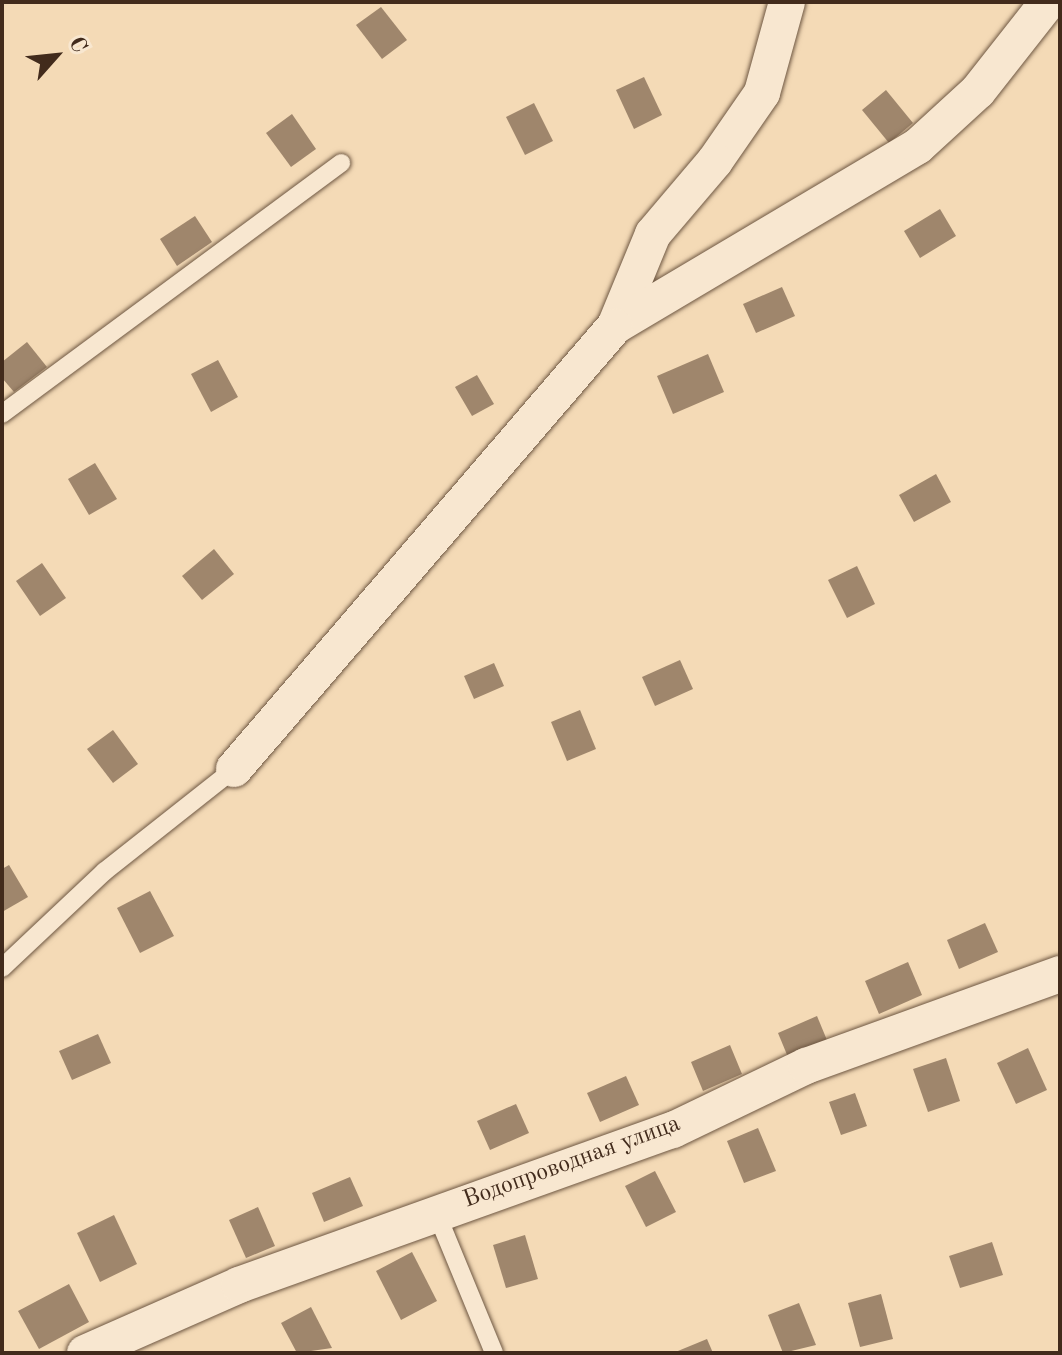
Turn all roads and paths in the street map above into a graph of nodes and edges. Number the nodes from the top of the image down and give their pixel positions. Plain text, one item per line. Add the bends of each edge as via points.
1 (787, 2) edge
2 (1048, 2) edge
3 (341, 163) dead end
4 (615, 326) junction
5 (2, 414) edge
6 (234, 769) joint
7 (2, 968) edge
8 (1060, 974) edge
9 (436, 1212) junction
10 (85, 1353) edge
11 (494, 1353) edge

1 - 4 street via 762,93 715,161 653,234
2 - 4 street via 978,91 918,146
3 - 5 lane
4 - 6 street
6 - 7 lane via 105,871
8 - 9 street, Водопроводная улица via 806,1066 673,1130
9 - 10 street, Водопроводная улица via 239,1285
9 - 11 lane

